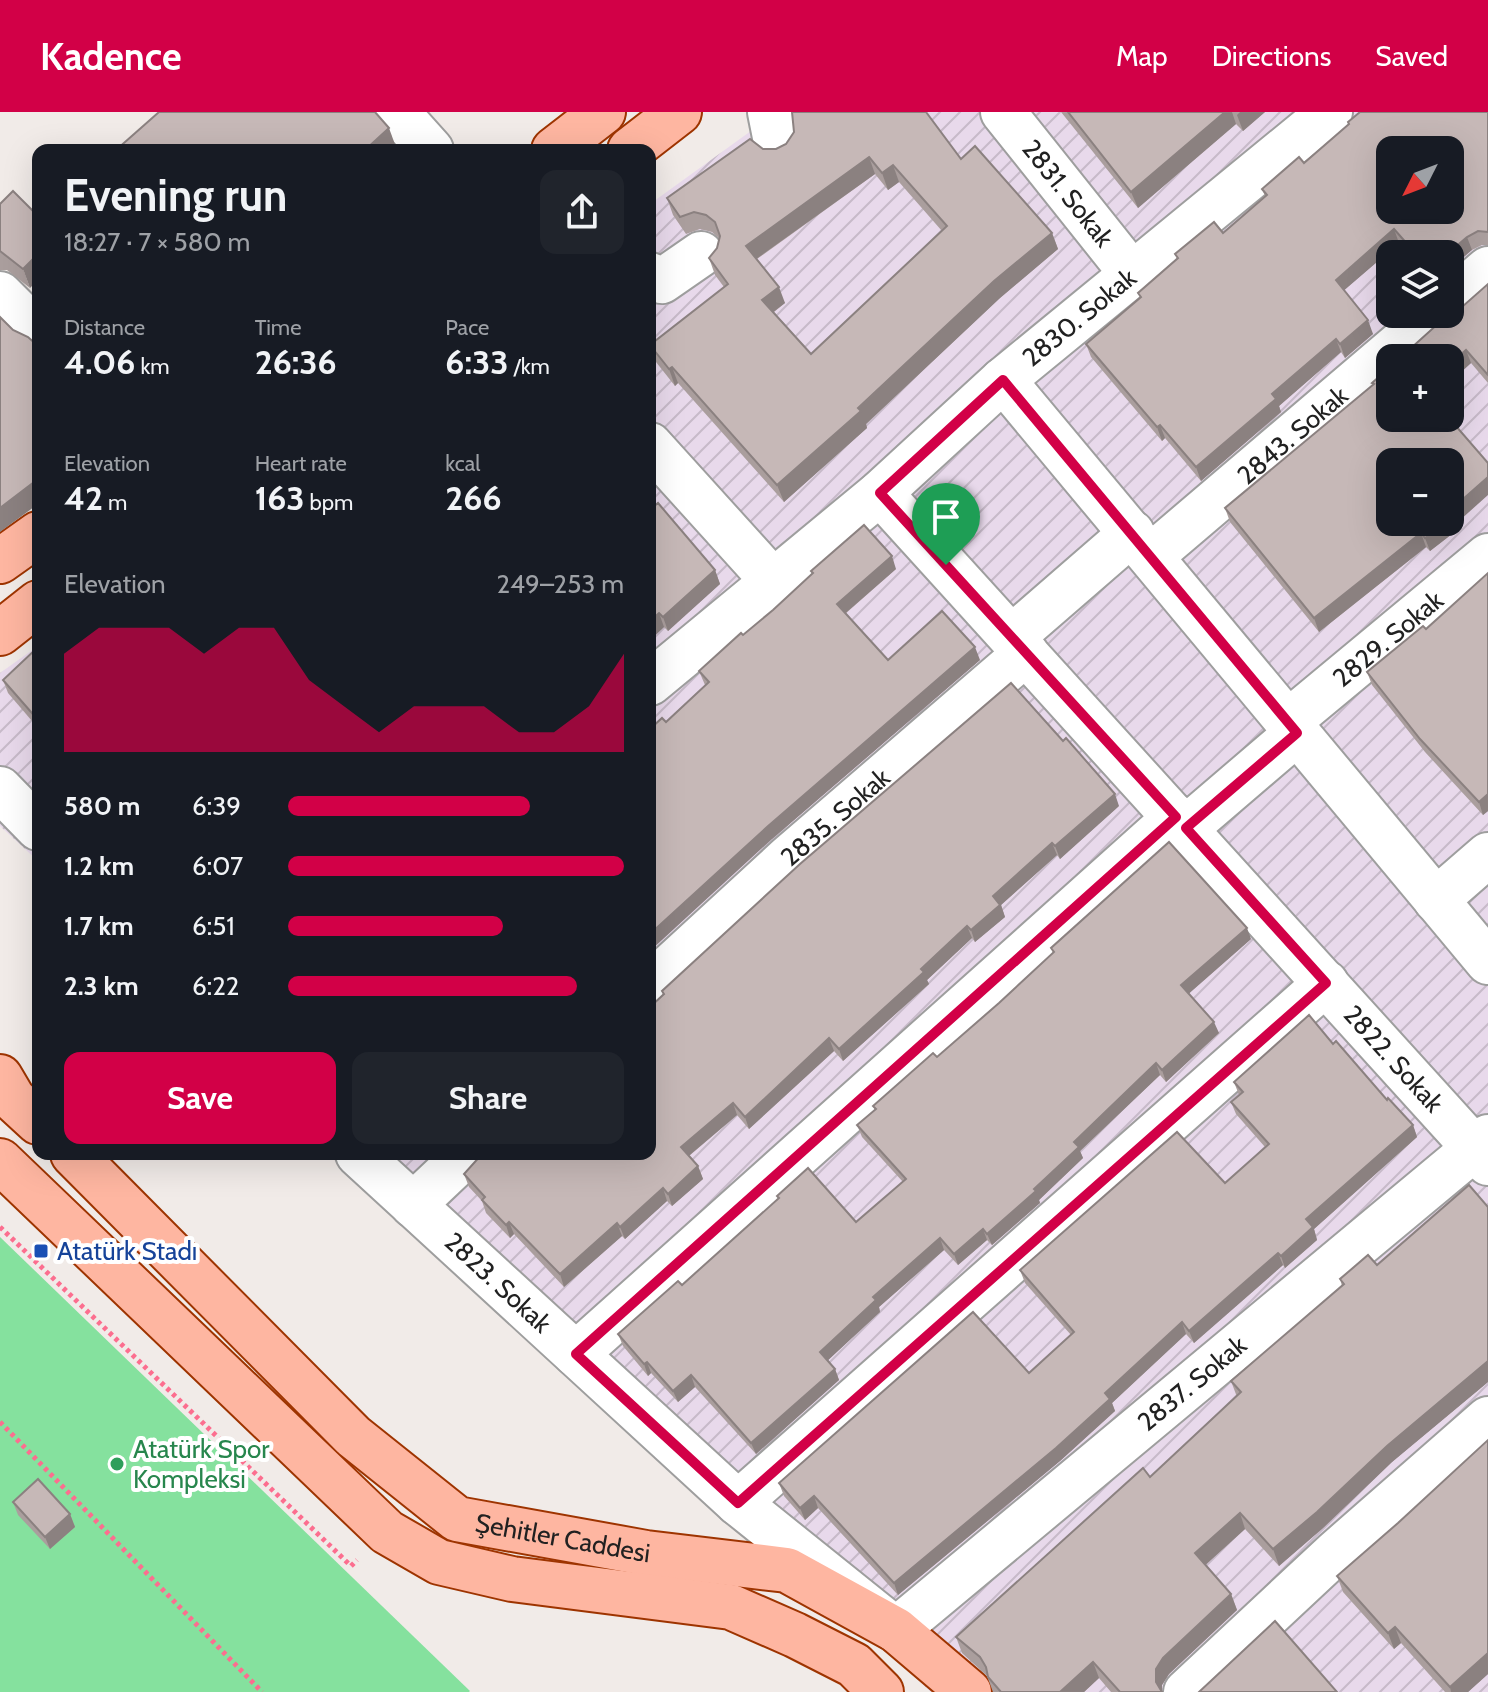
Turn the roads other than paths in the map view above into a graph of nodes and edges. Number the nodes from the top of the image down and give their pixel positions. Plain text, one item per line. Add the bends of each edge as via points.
1 (397, 112) edge
2 (603, 112) edge
3 (679, 112) edge
4 (1003, 112) edge
5 (1330, 112) edge
6 (426, 144) edge
7 (562, 144) edge
8 (638, 144) edge
9 (701, 254) dead end
10 (1488, 269) edge
11 (1133, 275) junction
12 (656, 283) edge
13 (1464, 290) edge
14 (0, 294) edge
15 (32, 326) edge
16 (1417, 328) edge
17 (1003, 380) junction
18 (659, 472) edge
19 (880, 493) junction
20 (32, 538) edge
21 (1142, 545) junction
22 (1488, 556) edge
23 (0, 561) edge
24 (773, 581) junction
25 (32, 608) edge
26 (0, 633) edge
27 (1019, 645) junction
28 (656, 678) edge
29 (1293, 728) junction
30 (0, 789) edge
31 (32, 822) edge
32 (1181, 822) junction
33 (1488, 855) edge
34 (1436, 900) junction
35 (1488, 962) edge
36 (656, 979) edge
37 (1326, 983) junction
38 (0, 1077) edge
39 (32, 1116) edge
40 (1484, 1149) edge
41 (79, 1160) edge
42 (364, 1160) edge
43 (461, 1160) edge
44 (1, 1164) edge
45 (413, 1205) junction
46 (576, 1354) junction
47 (1488, 1419) edge
48 (738, 1503) junction
49 (896, 1630) junction
50 (881, 1692) edge
51 (969, 1692) edge
52 (1186, 1692) edge

1 - 6 street
2 - 7 main road
3 - 8 main road
4 - 11 street, 2831. Sokak
5 - 11 street, 2830. Sokak
9 - 12 street
10 - 13 street
11 - 17 street, 2830. Sokak
14 - 15 street
16 - 21 street, 2843. Sokak
17 - 19 street, 2830. Sokak
17 - 21 street
18 - 24 street
19 - 24 street, 2830. Sokak
19 - 27 street, 2822. Sokak
20 - 23 main road
21 - 27 street, 2843. Sokak
21 - 29 street
22 - 29 street, 2829. Sokak
24 - 28 street, 2830. Sokak
25 - 26 main road
27 - 32 street, 2822. Sokak
27 - 36 street, 2835. Sokak
29 - 32 street, 2829. Sokak
29 - 34 street
30 - 31 street
32 - 37 street, 2822. Sokak
32 - 46 street
33 - 34 street
34 - 35 street
37 - 40 street, 2822. Sokak
37 - 48 street
38 - 39 main road
40 - 49 street, 2837. Sokak
41 - 49 main road, Şehitler Caddesi via 353,1436 457,1519 646,1553 787,1570
42 - 45 street, 2823. Sokak
43 - 45 street
44 - 50 main road, Şehitler Caddesi via 387,1532 439,1562 512,1579 731,1607 854,1665
45 - 46 street, 2823. Sokak
46 - 48 street, 2823. Sokak
47 - 52 street
48 - 49 street, 2823. Sokak
49 - 51 main road, Şehitler Caddesi

